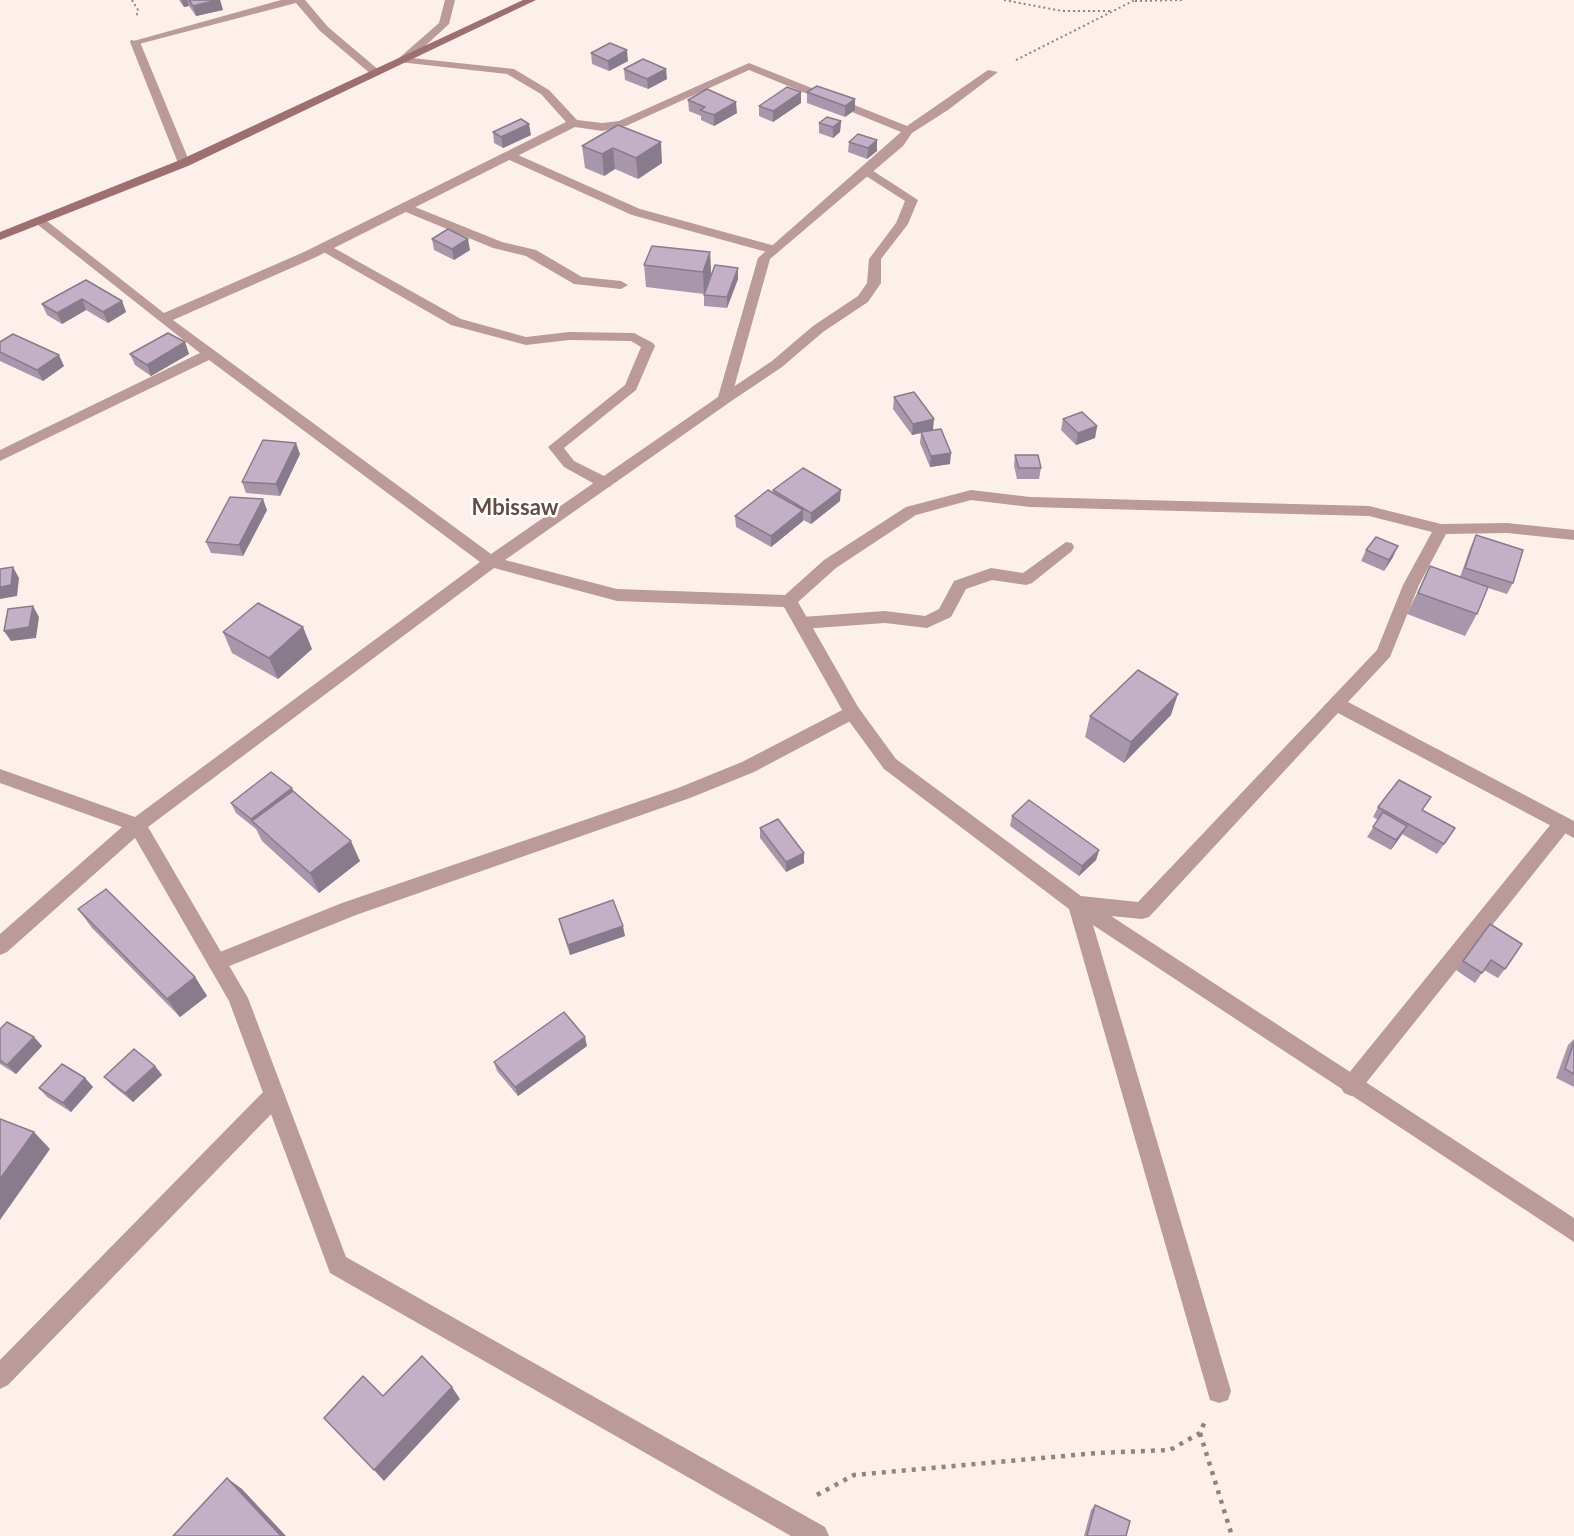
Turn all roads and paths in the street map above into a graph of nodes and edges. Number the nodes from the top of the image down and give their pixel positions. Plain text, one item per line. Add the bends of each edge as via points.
1 (293, 0) edge
2 (299, 0) edge
3 (450, 0) edge
4 (531, 0) edge
5 (1004, 0) edge
6 (1135, 0) edge
7 (1183, 0) edge
8 (1113, 11) junction
9 (404, 60) junction
10 (992, 72) joint
11 (376, 73) junction
12 (573, 123) junction
13 (908, 131) junction
14 (509, 155) junction
15 (184, 164) junction
16 (867, 171) junction
17 (405, 207) junction
18 (39, 221) junction
19 (0, 236) edge
20 (325, 247) junction
21 (774, 250) junction
22 (621, 285) dead end
23 (163, 320) junction
24 (212, 353) junction
25 (725, 399) junction
26 (0, 456) edge
27 (605, 483) junction
28 (1441, 529) junction
29 (1574, 535) edge
30 (1066, 547) dead end
31 (491, 562) junction
32 (789, 602) junction
33 (802, 623) junction
34 (1336, 704) junction
35 (852, 712) junction
36 (0, 776) edge
37 (137, 825) junction
38 (1568, 827) edge
39 (1077, 904) junction
40 (0, 946) edge
41 (218, 962) junction
42 (1351, 1086) junction
43 (274, 1096) junction
44 (1574, 1231) edge
45 (0, 1377) edge
46 (1220, 1391) joint
47 (1200, 1433) junction
48 (784, 1525) edge
49 (816, 1536) edge
50 (1232, 1536) edge

1 - 15 street via 135,42
2 - 11 street via 324,29
3 - 9 street via 444,24
4 - 9 street
5 - 8 path via 1062,11
6 - 7 path
6 - 8 path
8 - 10 path
9 - 11 street
9 - 12 street via 510,71 545,92
10 - 13 street
11 - 15 street
12 - 13 street via 602,127 622,124 749,66
12 - 14 street
13 - 16 street
14 - 17 street
14 - 21 street via 636,212
15 - 18 street
16 - 21 street
16 - 25 street via 912,200 902,224 875,258 874,283 863,299
17 - 20 street
17 - 22 street via 498,245 531,253 579,281
18 - 19 street
18 - 23 street
20 - 23 street
20 - 27 street via 456,322 526,341 569,336 634,337 648,346 631,387 555,447 568,464
21 - 25 street via 764,258
23 - 24 street
24 - 26 street
24 - 31 street
25 - 27 street
27 - 31 street
28 - 29 street via 1507,528
28 - 32 street via 1369,511 1030,502 971,495 911,511 830,564
28 - 34 street via 1411,585 1383,653
30 - 33 street via 1026,579 991,574 960,585 945,613 927,622 885,617
31 - 32 street via 617,595
31 - 37 street
32 - 33 street
33 - 35 street
34 - 38 street
34 - 39 street via 1142,911
35 - 39 street via 890,764
35 - 41 street via 748,768 349,909
36 - 37 street
37 - 40 street
37 - 41 street
38 - 42 street
39 - 42 street
39 - 46 street
41 - 43 street via 238,998
42 - 44 street
43 - 45 street
43 - 48 street via 338,1265
46 - 47 path
47 - 48 path via 1170,1450 854,1475
47 - 50 path
48 - 49 street

